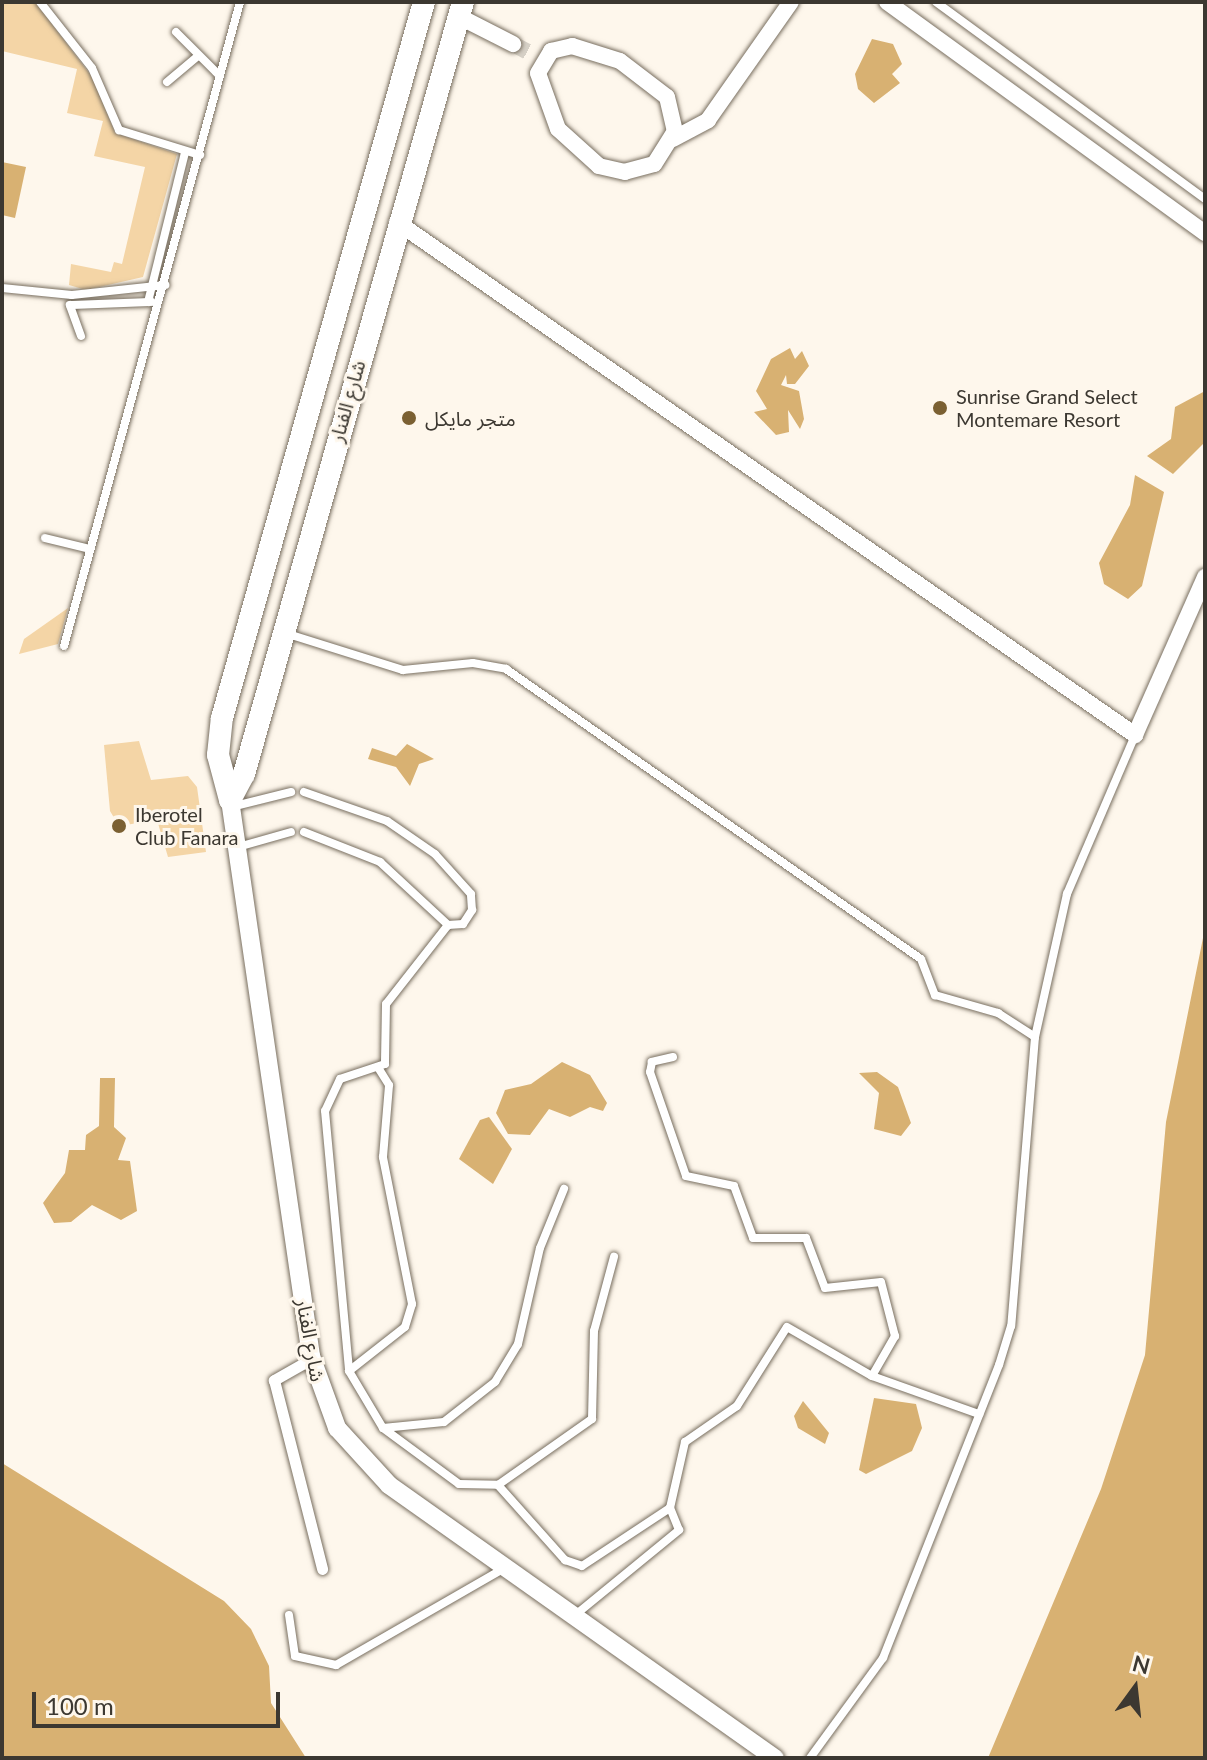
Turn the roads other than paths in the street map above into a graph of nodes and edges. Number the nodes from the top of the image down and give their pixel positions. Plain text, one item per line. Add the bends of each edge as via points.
1 (40, 2) edge
2 (240, 2) edge
3 (424, 2) edge
4 (791, 2) edge
5 (887, 2) edge
6 (936, 2) edge
7 (460, 9) edge
8 (176, 32) dead end
9 (513, 44) tunnel mouth
10 (198, 56) junction
11 (220, 76) junction
12 (167, 82) dead end
13 (673, 139) junction
14 (185, 152) junction
15 (200, 155) junction
16 (1205, 199) edge
17 (397, 222) junction
18 (1205, 233) edge
19 (165, 285) junction
20 (152, 287) junction
21 (2, 288) edge
22 (148, 302) junction
23 (160, 302) junction
24 (81, 336) dead end
25 (45, 538) dead end
26 (90, 549) junction
27 (1205, 577) edge
28 (281, 632) junction
29 (64, 646) dead end
30 (1135, 735) junction
31 (291, 792) dead end
32 (304, 792) dead end
33 (231, 803) junction
34 (291, 832) dead end
35 (304, 832) dead end
36 (237, 847) junction
37 (448, 925) junction
38 (1035, 1037) junction
39 (673, 1057) dead end
40 (379, 1069) junction
41 (564, 1189) dead end
42 (614, 1257) dead end
43 (311, 1359) junction
44 (349, 1371) junction
45 (872, 1376) junction
46 (979, 1414) junction
47 (383, 1428) junction
48 (498, 1485) junction
49 (670, 1508) junction
50 (505, 1567) junction
51 (322, 1569) dead end
52 (289, 1615) dead end
53 (574, 1616) junction
54 (775, 1758) edge
55 (810, 1758) edge

1 - 14 lane via 92,68 119,130
2 - 11 lane
3 - 33 main road, شارع الفنار via 222,718 218,755
4 - 13 street via 708,120
5 - 18 street
6 - 16 lane
7 - 9 street
7 - 17 main road, شارع الفنار
8 - 10 lane
10 - 11 lane
10 - 12 lane
11 - 15 lane
13 - 13 street via 667,97 620,61 572,46 538,56 538,80 549,113 599,166 641,170
14 - 15 lane
14 - 20 lane
15 - 19 lane
17 - 28 main road, شارع الفنار
17 - 30 street
19 - 20 lane
19 - 23 lane
20 - 21 lane via 72,295
20 - 22 lane
22 - 23 lane
22 - 24 lane via 70,305
23 - 26 lane
25 - 26 lane
26 - 29 lane
27 - 30 street
28 - 33 main road, شارع الفنار via 244,774
28 - 38 lane via 403,670 473,663 506,669 921,959 935,995 998,1013
30 - 38 lane via 1067,894
31 - 33 lane
32 - 37 lane via 387,821 435,854 474,903 463,924
33 - 36 street, شارع الفنار
34 - 36 lane
35 - 37 lane via 380,862
36 - 43 street, شارع الفنار
37 - 40 lane via 386,1004 389,1049
38 - 46 lane via 1011,1326
39 - 45 lane via 652,1062 650,1072 688,1179 731,1184 753,1238 806,1238 825,1288 881,1282 895,1336
40 - 44 lane via 389,1085 383,1157 412,1304 405,1327
40 - 44 lane via 340,1079 325,1111
41 - 47 lane via 540,1248 518,1344 495,1382 444,1422
42 - 48 lane via 594,1331 592,1419
43 - 50 street, شارع الفنار via 328,1411 360,1459
43 - 51 street via 274,1380
44 - 47 lane
45 - 46 lane
45 - 49 lane via 787,1327 737,1406 685,1442
46 - 55 lane via 883,1658
47 - 48 lane via 459,1484
48 - 49 lane via 565,1560 582,1566
49 - 53 lane via 679,1530
50 - 52 lane via 336,1665 295,1656
50 - 53 street, شارع الفنار
53 - 54 street, شارع الفنار

